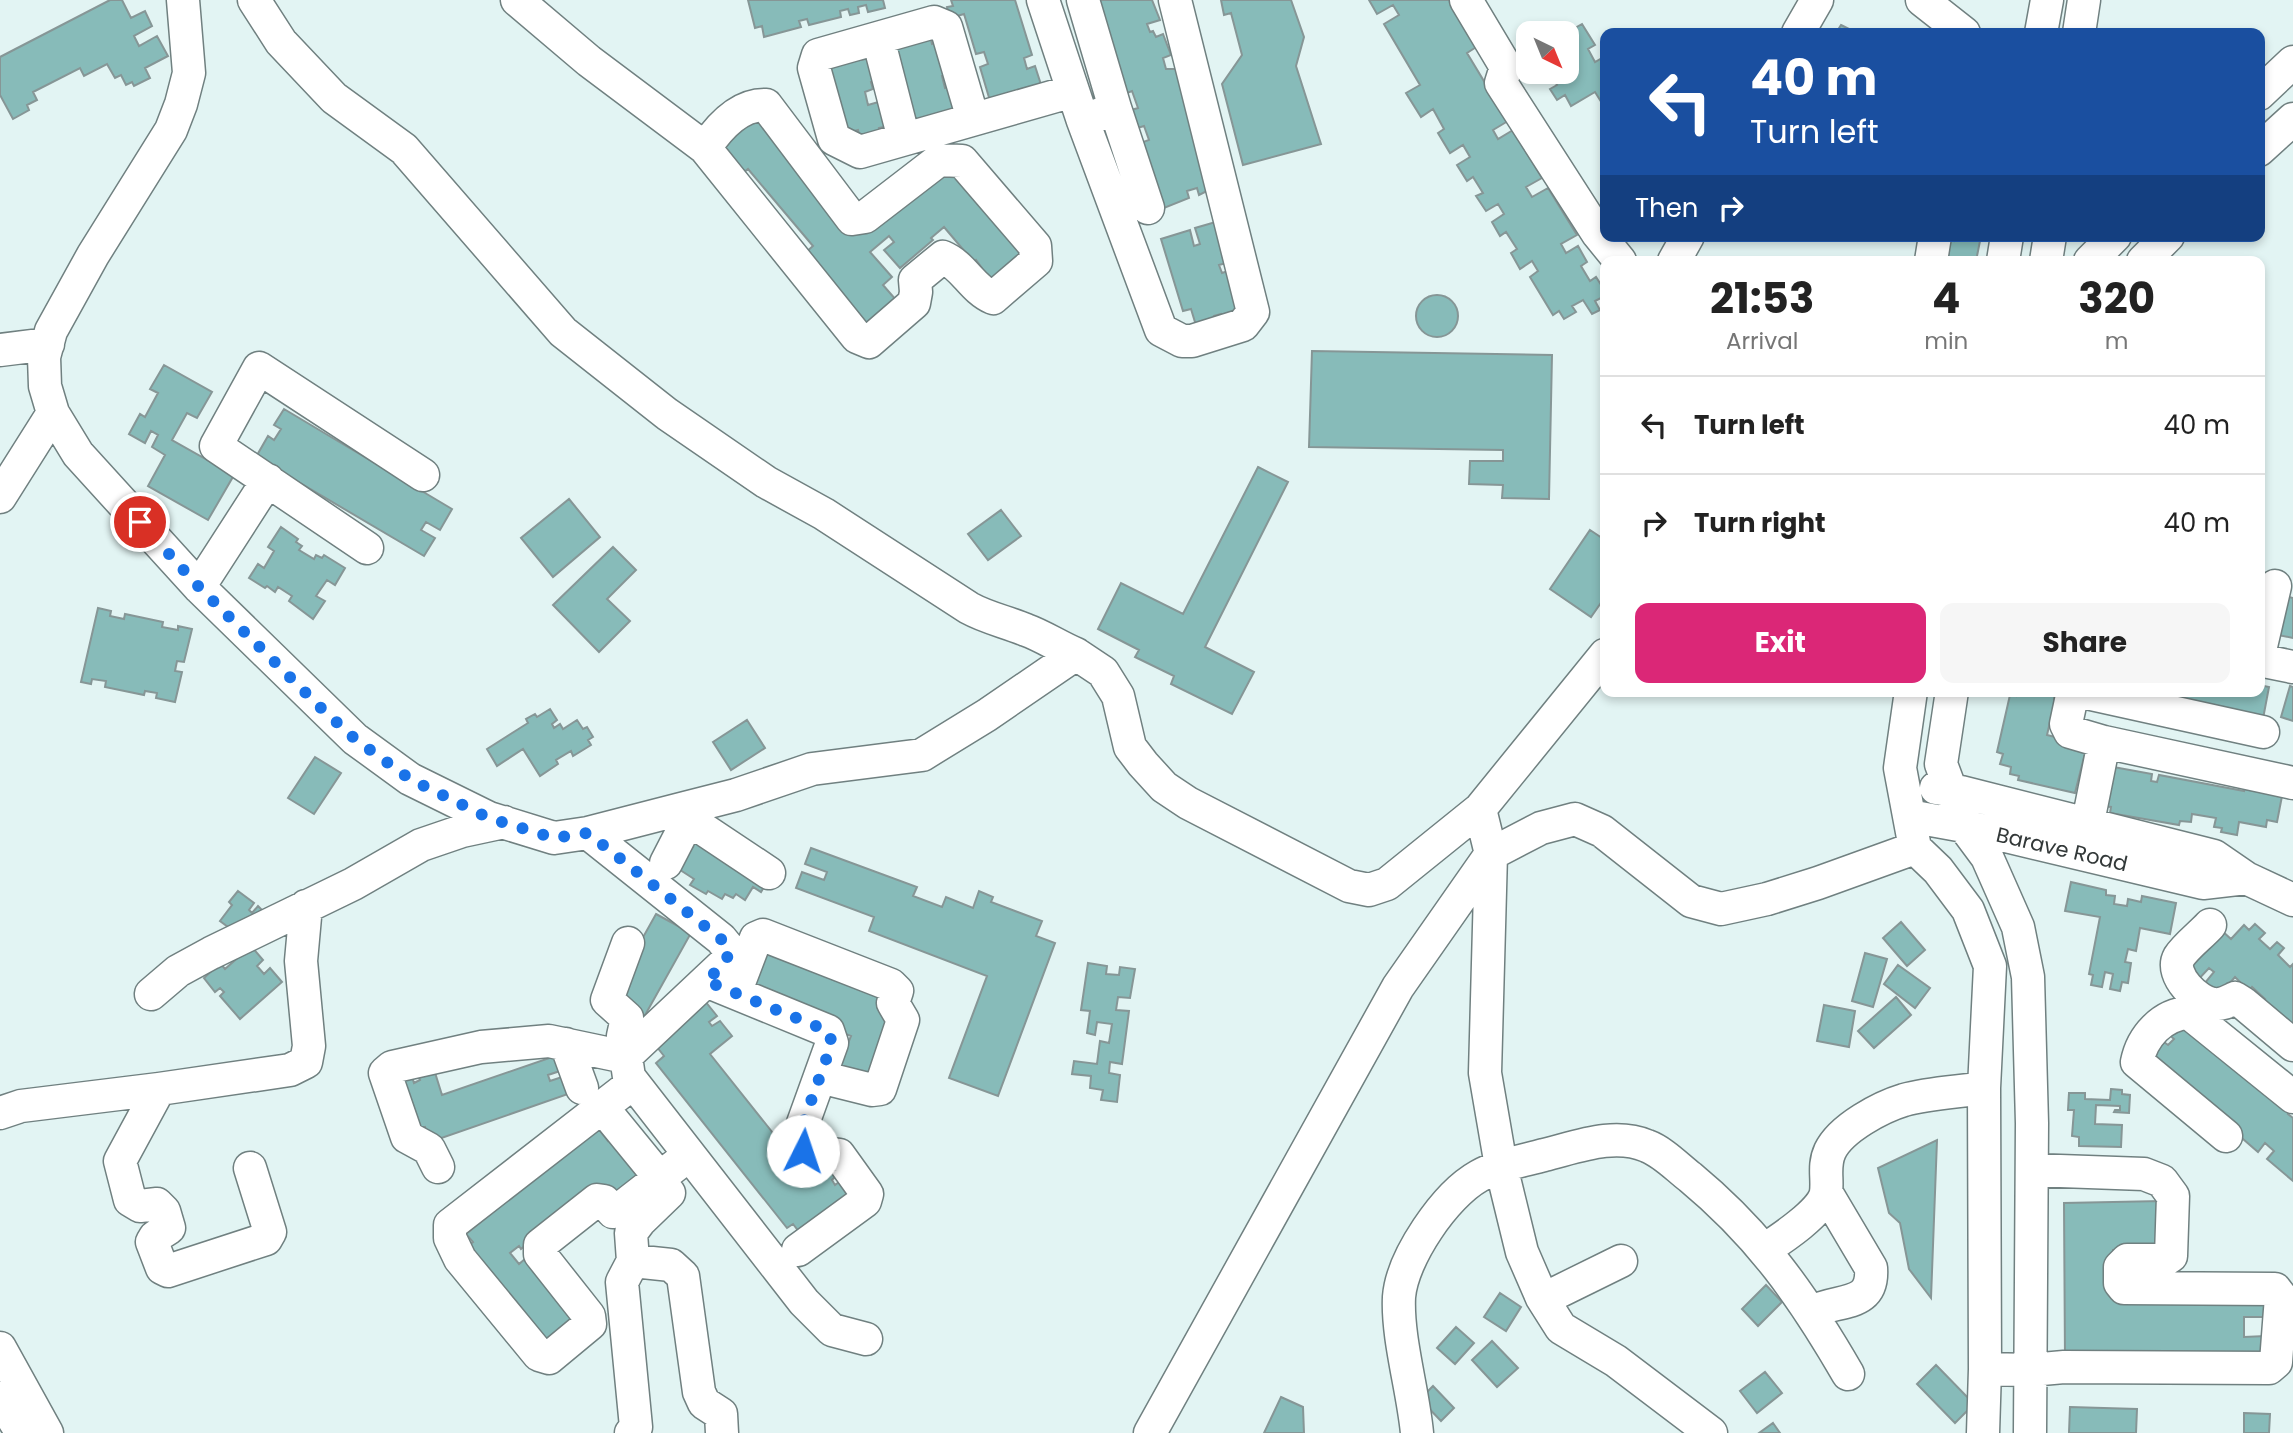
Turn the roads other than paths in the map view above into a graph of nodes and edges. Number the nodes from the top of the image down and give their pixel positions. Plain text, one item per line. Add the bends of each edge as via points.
1 (183, 0) edge
2 (254, 0) edge
3 (517, 0) edge
4 (1175, 0) edge
5 (1189, 0) edge
6 (1466, 0) edge
7 (1816, 0) edge
8 (1922, 0) edge
9 (2047, 0) edge
10 (2084, 0) edge
11 (1085, 7) edge
12 (1047, 12) edge
13 (1801, 28) edge
14 (1958, 28) edge
15 (2042, 28) edge
16 (2080, 28) edge
17 (877, 38) junction
18 (2293, 62) edge
19 (2265, 88) edge
20 (1073, 91) junction
21 (2265, 91) edge
22 (1115, 107) junction
23 (2293, 111) edge
24 (2293, 118) edge
25 (973, 119) junction
26 (1083, 121) junction
27 (904, 139) junction
28 (2265, 144) edge
29 (705, 148) junction
30 (1148, 208) dead end
31 (1600, 236) edge
32 (1605, 242) edge
33 (2109, 242) edge
34 (2162, 242) edge
35 (1616, 256) edge
36 (2095, 256) edge
37 (2148, 256) edge
38 (1267, 273) dead end
39 (48, 344) junction
40 (0, 350) edge
41 (52, 412) junction
42 (422, 475) dead end
43 (268, 480) junction
44 (0, 497) edge
45 (367, 548) dead end
46 (2276, 586) edge
47 (199, 587) junction
48 (2265, 632) edge
49 (1076, 654) junction
50 (2265, 659) edge
51 (1600, 661) edge
52 (2293, 667) edge
53 (1910, 697) edge
54 (1951, 697) edge
55 (2073, 697) edge
56 (2103, 697) edge
57 (2263, 732) dead end
58 (2104, 742) junction
59 (2293, 783) edge
60 (1903, 785) junction
61 (1952, 790) junction
62 (1480, 809) junction
63 (1909, 816) junction
64 (684, 819) junction
65 (504, 822) junction
66 (2087, 823) junction
67 (588, 833) junction
68 (1971, 835) junction
69 (1915, 848) junction
70 (1491, 854) junction
71 (2081, 854) junction
72 (666, 863) dead end
73 (1938, 870) junction
74 (769, 873) dead end
75 (2246, 878) junction
76 (2293, 900) edge
77 (306, 906) junction
78 (2210, 925) dead end
79 (628, 943) dead end
80 (706, 981) junction
81 (736, 993) junction
82 (151, 994) dead end
83 (566, 1044) junction
84 (2293, 1045) edge
85 (629, 1070) junction
86 (820, 1077) junction
87 (1984, 1088) junction
88 (159, 1089) junction
89 (2293, 1097) edge
90 (592, 1098) junction
91 (0, 1113) edge
92 (2032, 1123) junction
93 (1984, 1124) junction
94 (2226, 1136) dead end
95 (693, 1160) junction
96 (1502, 1166) junction
97 (438, 1167) dead end
98 (250, 1168) dead end
99 (2032, 1170) junction
100 (660, 1178) junction
101 (1826, 1192) junction
102 (798, 1250) dead end
103 (1764, 1250) junction
104 (633, 1261) junction
105 (1621, 1261) dead end
106 (1545, 1302) junction
107 (1812, 1312) junction
108 (866, 1339) dead end
109 (0, 1348) edge
110 (1985, 1369) junction
111 (2030, 1370) junction
112 (1848, 1374) dead end
113 (0, 1398) edge
114 (22, 1433) edge
115 (47, 1433) edge
116 (631, 1433) edge
117 (722, 1433) edge
118 (1150, 1433) edge
119 (1417, 1433) edge
120 (1711, 1433) edge
121 (1983, 1433) edge
122 (2030, 1433) edge

1 - 39 street via 189,73 171,130 93,255
2 - 49 street via 281,43 334,98 404,149 563,332 667,414 765,482 824,514 969,608
3 - 29 street
4 - 26 street via 1253,312 1243,325 1192,341 1161,330
5 - 38 street
6 - 31 street via 1506,67 1501,83
7 - 13 street
8 - 14 street
9 - 15 street
10 - 16 street
11 - 12 street
11 - 22 street
12 - 20 street
17 - 25 street via 934,22 946,27
17 - 27 street
17 - 27 street via 818,55 814,68 834,139 860,152
18 - 19 street
20 - 25 street
20 - 26 street
21 - 23 street
22 - 26 street
22 - 30 street
24 - 28 street
25 - 27 street
29 - 29 street via 856,337 869,342 914,303 915,280 943,257 954,261 993,298 1036,261 1035,246 962,161 939,160 865,217 852,219 766,105 753,104 720,126
32 - 35 street
33 - 36 street
34 - 37 street
39 - 40 street
39 - 41 street via 45,386
41 - 44 street
41 - 47 street via 78,454
42 - 43 street via 259,368 216,446
43 - 45 street
43 - 47 street
46 - 48 street
47 - 65 street via 355,739 410,779
49 - 62 street via 1103,672 1118,696 1130,747 1164,787 1349,886 1370,890 1387,884
49 - 64 street via 922,755 812,769 736,794
50 - 52 street
51 - 62 street
53 - 60 street via 1900,768
54 - 61 street via 1941,764
55 - 58 street via 2066,724 2070,732
56 - 57 street
58 - 59 street
58 - 66 street
60 - 61 street, Barave Road
60 - 63 street
61 - 66 street, Barave Road
61 - 68 street
62 - 70 street
63 - 68 street, Barave Road
63 - 69 street
64 - 67 street
64 - 72 street
64 - 74 street
65 - 67 street via 554,838
65 - 77 street via 421,845
66 - 71 street
66 - 75 street, Barave Road via 2214,856
67 - 80 street via 730,950 725,963
68 - 71 street, Barave Road
68 - 73 street
68 - 92 street via 1987,857 2018,927 2028,977
69 - 70 street via 1818,883 1721,909 1692,901 1602,831 1575,819 1541,828
69 - 73 street
70 - 96 street via 1485,1073
70 - 118 street via 1398,987
71 - 75 street, Barave Road via 2203,883
73 - 87 street via 1968,910 1990,966
75 - 76 street, Barave Road
77 - 82 street via 178,971
77 - 88 street via 301,961 309,1046 306,1062 290,1070
78 - 84 street via 2179,958 2180,980 2205,1002 2224,1004 2235,998
79 - 85 street via 607,1000 635,1020 623,1036
80 - 81 street
80 - 85 street
81 - 86 street via 828,1031 832,1043
81 - 86 street via 756,938 763,934 897,991 893,1003 903,1020 880,1089
83 - 85 street
83 - 90 street
83 - 97 street via 550,1041 481,1047 391,1067 385,1073 407,1137 429,1149
85 - 90 street
85 - 95 street
86 - 102 street via 797,1140 803,1151 839,1156 867,1194 865,1201
87 - 93 street
87 - 101 street via 1904,1100 1866,1117 1832,1148 1825,1164
88 - 91 street
88 - 98 street via 120,1161 130,1200 140,1206 157,1204 164,1211 169,1228 152,1242 162,1268 168,1271 267,1239 270,1232
89 - 94 street via 2189,1013 2159,1024 2140,1046 2137,1062
90 - 100 street
90 - 100 street via 450,1225 450,1238 460,1259 538,1355 550,1358 590,1324 589,1316 540,1255 540,1245 597,1200 617,1211
92 - 93 street
92 - 99 street
93 - 110 street
95 - 100 street
95 - 104 street via 631,1233
95 - 108 street via 804,1302 832,1330
96 - 103 street via 1595,1142 1625,1139 1649,1146 1712,1196
96 - 106 street via 1522,1252
96 - 119 street via 1477,1177 1447,1203 1409,1259 1399,1296
99 - 111 street
99 - 111 street via 2144,1174 2162,1181 2173,1196 2171,1256 2127,1260 2120,1266 2124,1288 2275,1289 2281,1297 2276,1362 2269,1368
101 - 103 street via 1822,1205
101 - 107 street via 1871,1268 1872,1282 1864,1294 1845,1304
103 - 107 street
104 - 116 street via 622,1282 636,1427
104 - 117 street via 671,1265 682,1276 699,1392 704,1403 721,1414
105 - 106 street
106 - 120 street via 1561,1328 1616,1361
107 - 112 street
109 - 115 street
110 - 111 street
110 - 121 street
111 - 122 street
113 - 114 street

